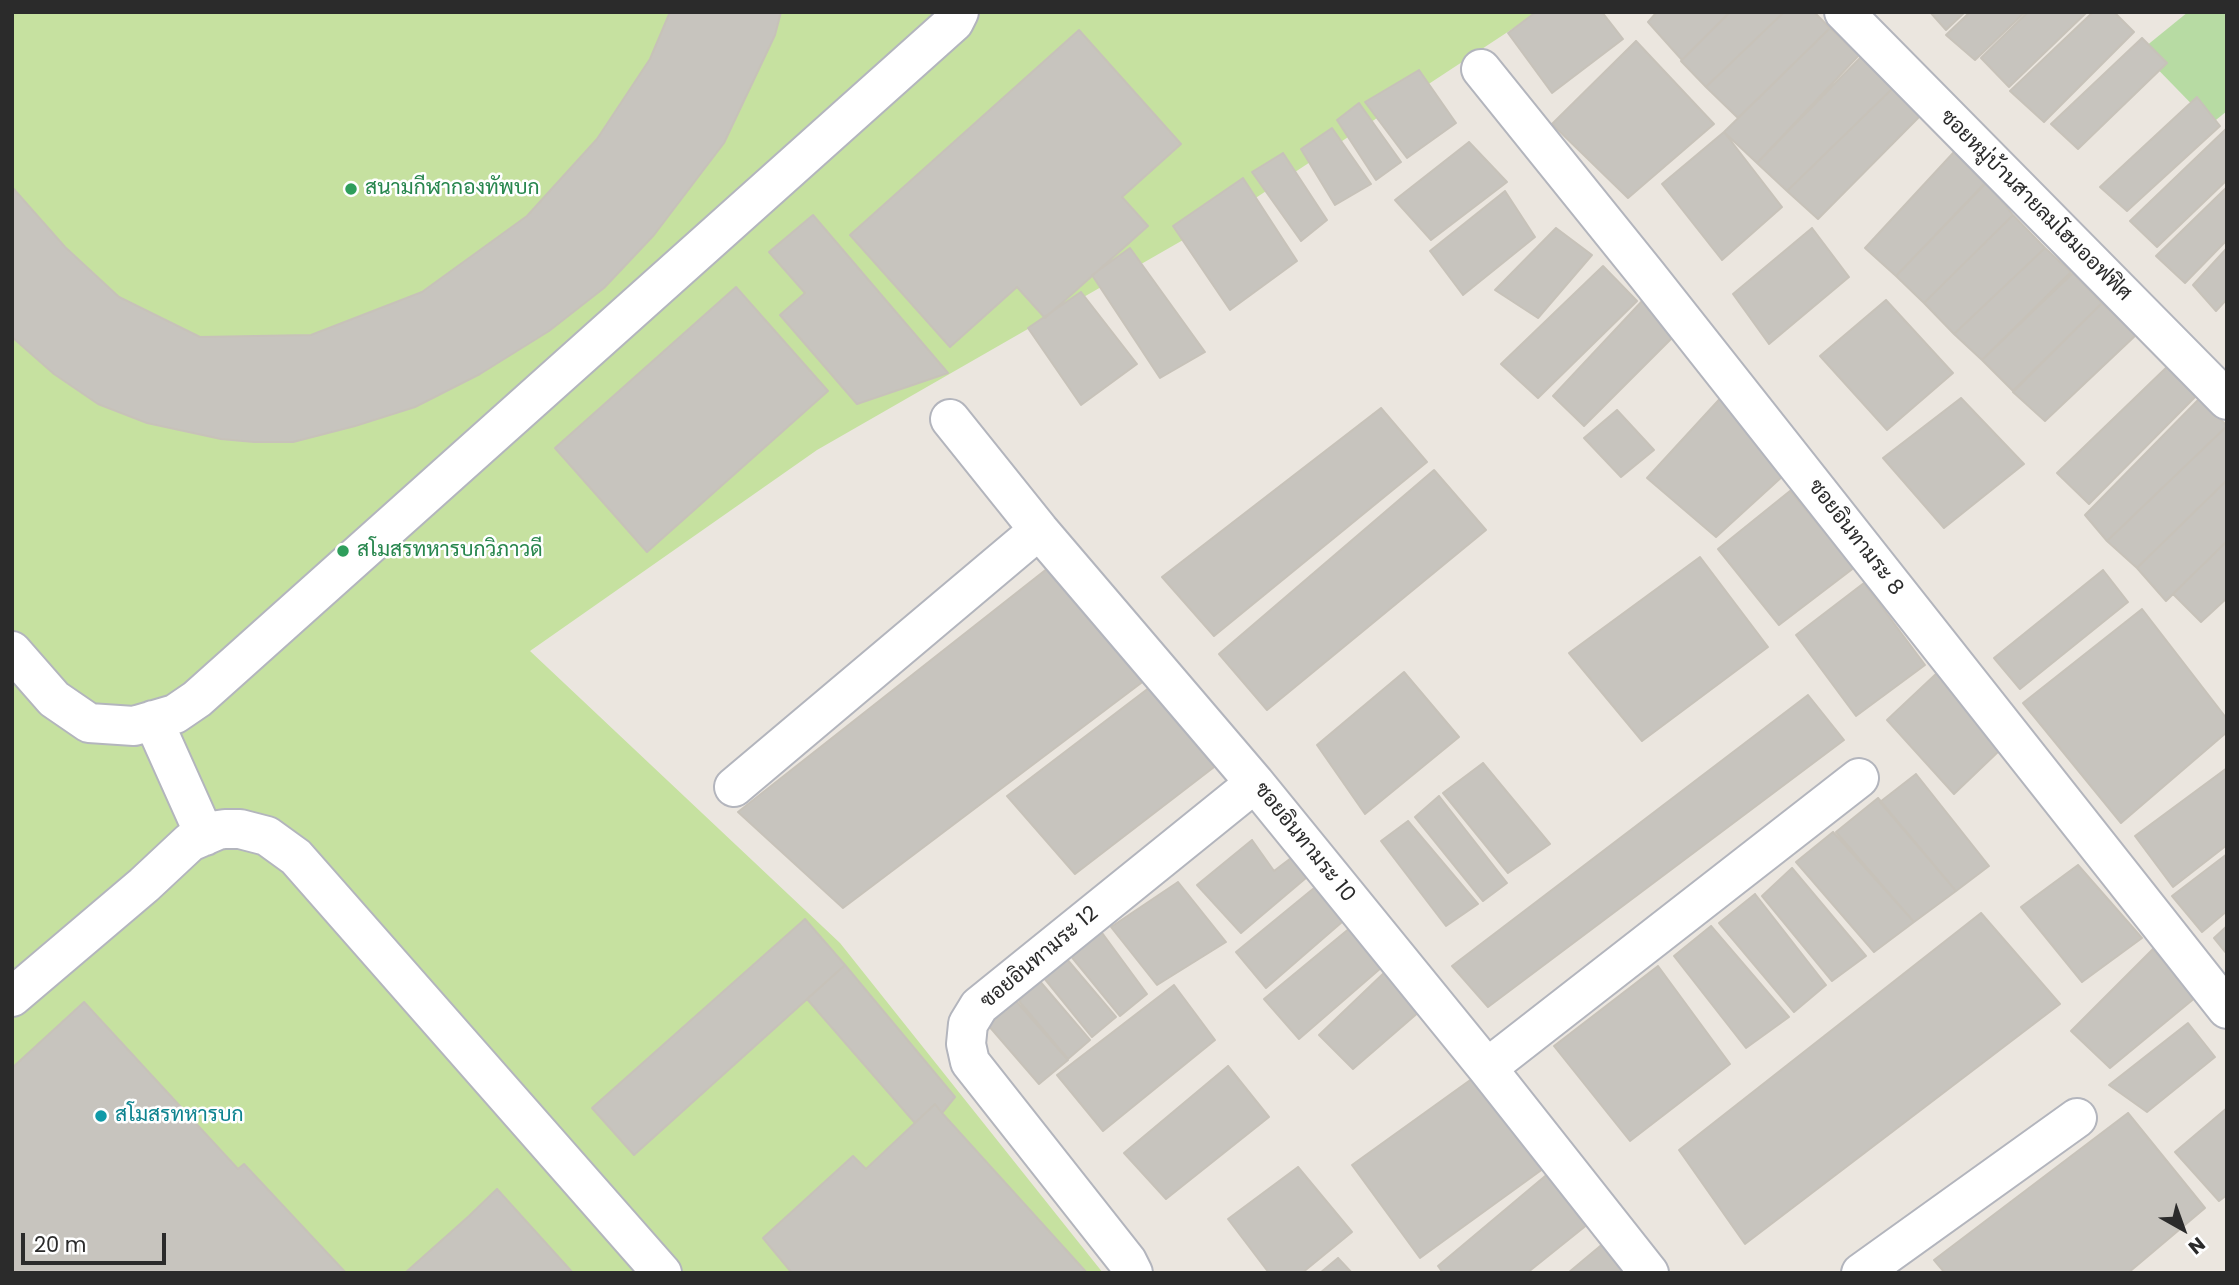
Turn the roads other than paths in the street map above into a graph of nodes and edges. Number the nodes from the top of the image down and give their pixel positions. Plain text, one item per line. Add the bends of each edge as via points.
1 (959, 12) edge
2 (1844, 12) edge
3 (1481, 69) dead end
4 (2227, 400) edge
5 (950, 419) dead end
6 (1039, 530) junction
7 (12, 651) edge
8 (153, 720) junction
9 (1859, 778) dead end
10 (1255, 783) junction
11 (734, 787) dead end
12 (205, 836) junction
13 (12, 997) edge
14 (2227, 1009) edge
15 (1487, 1068) junction
16 (2077, 1118) dead end
17 (662, 1273) edge
18 (1133, 1273) edge
19 (1649, 1273) edge
20 (1861, 1273) edge

1 - 8 street via 954,22 197,699 175,714
2 - 4 street, ซอยหมู่บ้านสายลมโฮมออฟฟิศ
3 - 14 street, ซอยอินทามระ 8
5 - 6 street, ซอยอินทามระ 10
6 - 10 street, ซอยอินทามระ 10
6 - 11 street
7 - 8 street via 54,699 89,723 134,726
8 - 12 street
9 - 15 street
10 - 15 street, ซอยอินทามระ 10
10 - 18 street, ซอยอินทามระ 12 via 979,1006 968,1024 970,1062
12 - 13 street via 190,842
12 - 17 street via 240,829 267,836 296,857
15 - 19 street, ซอยอินทามระ 10
16 - 20 street

